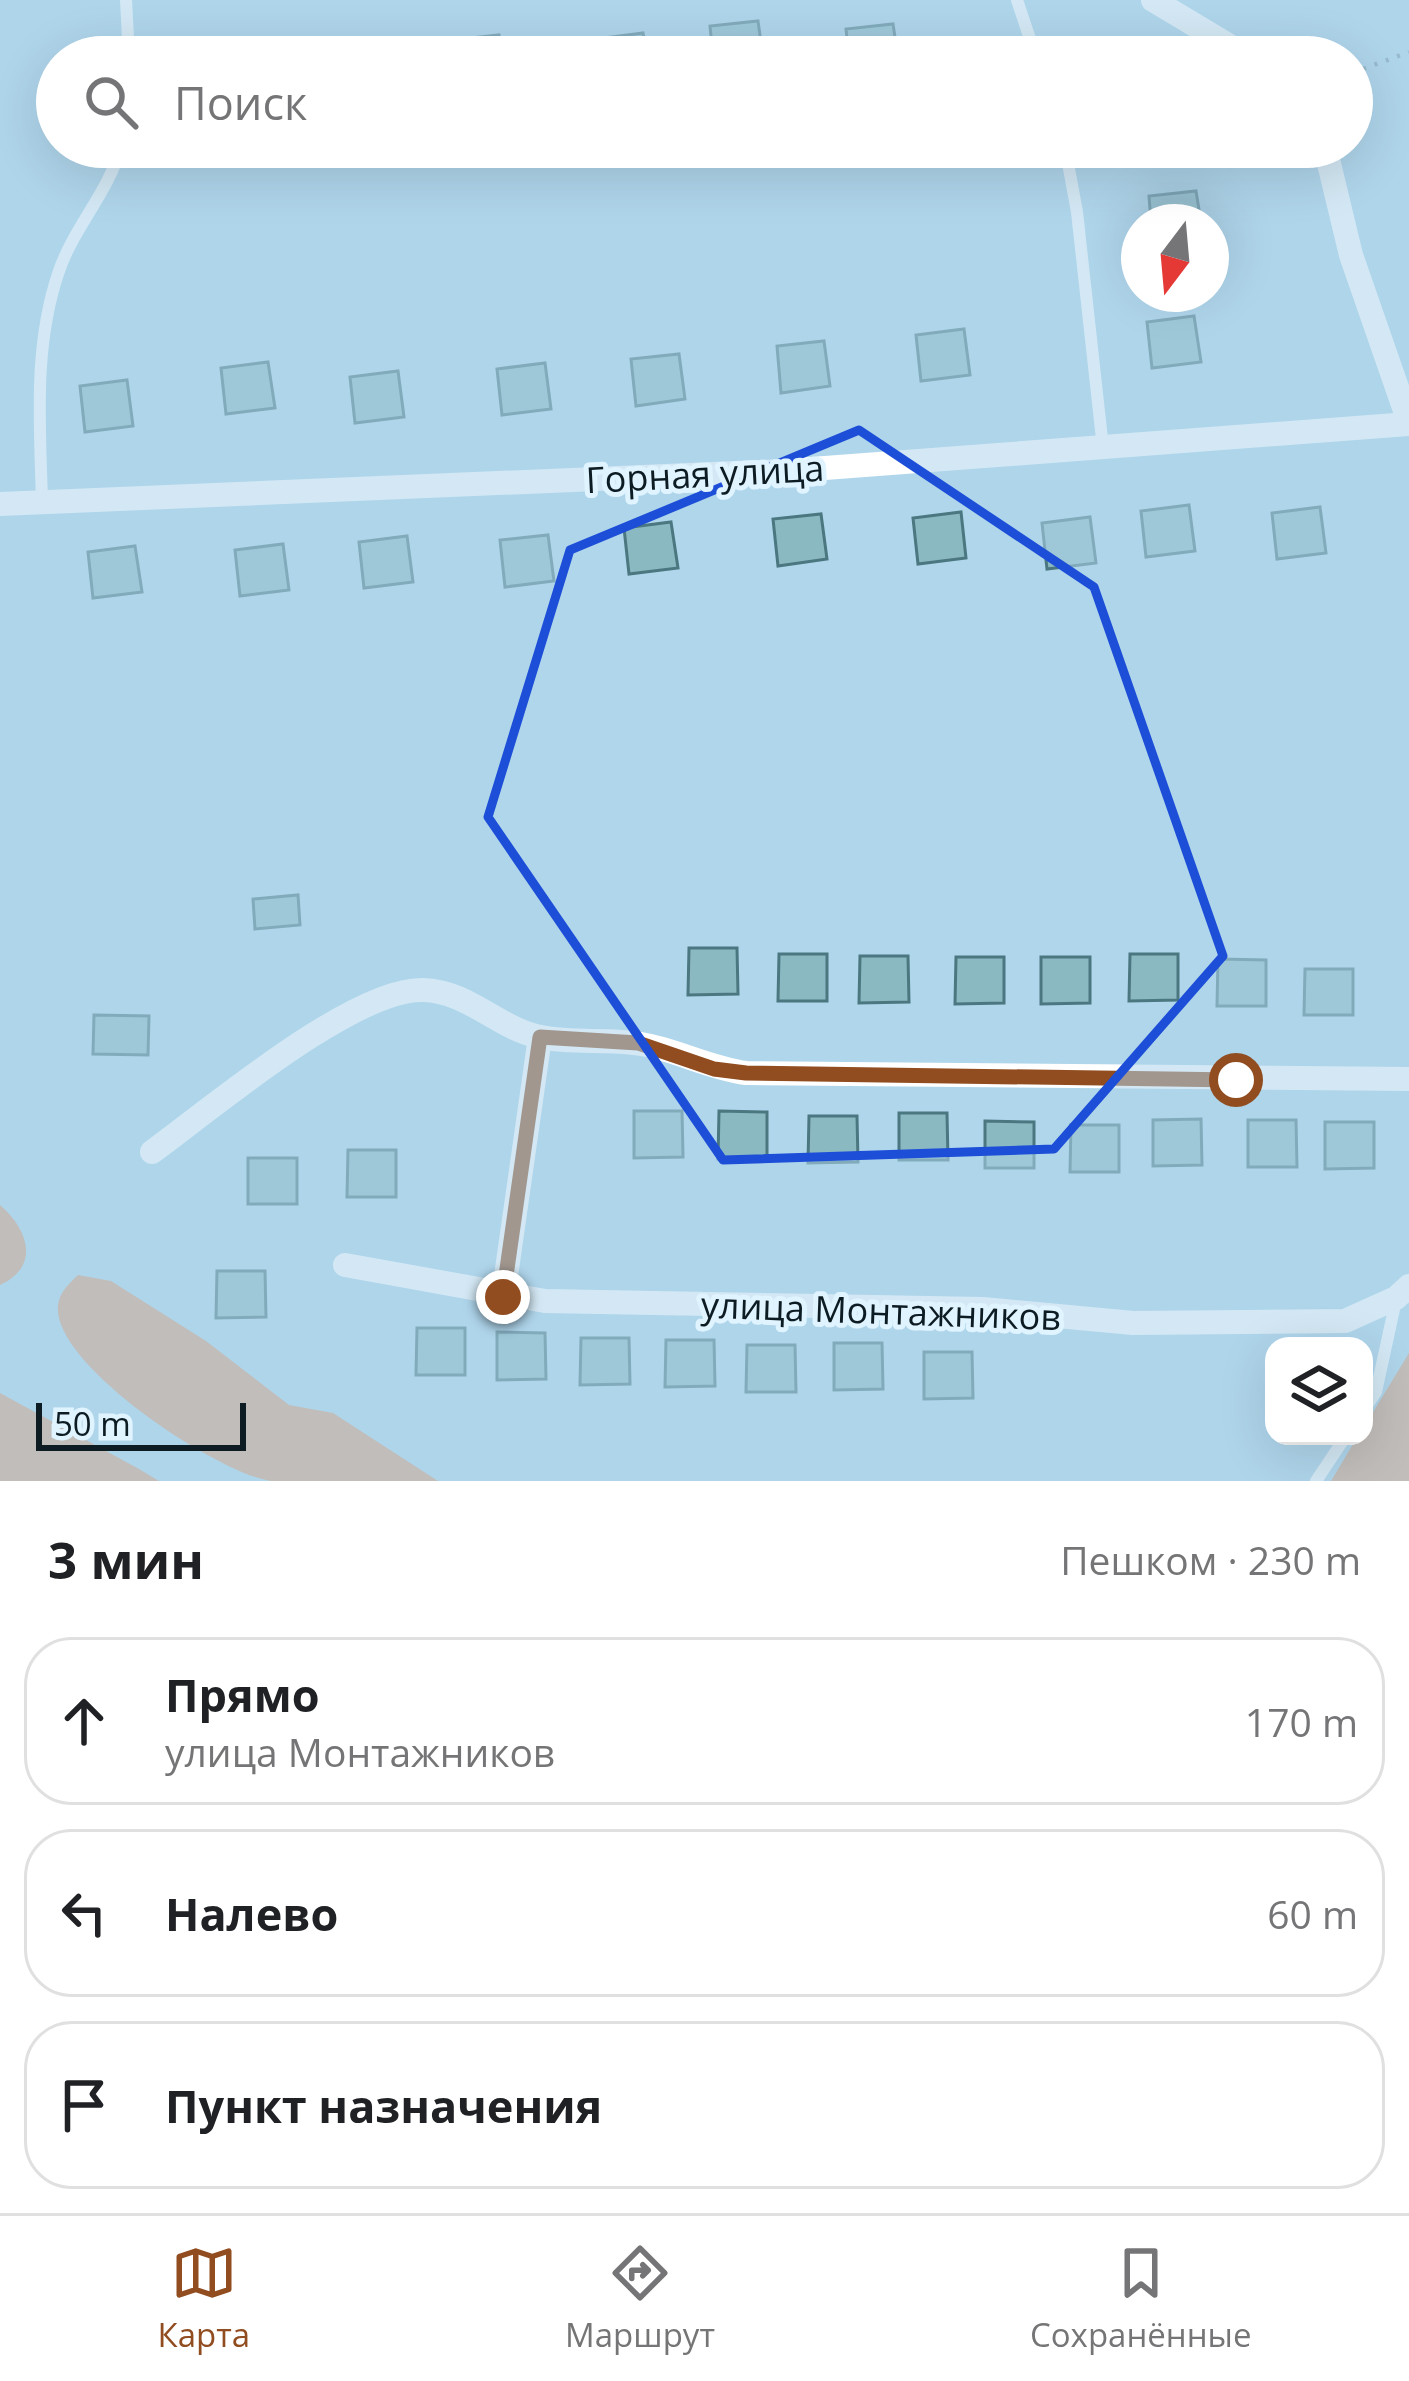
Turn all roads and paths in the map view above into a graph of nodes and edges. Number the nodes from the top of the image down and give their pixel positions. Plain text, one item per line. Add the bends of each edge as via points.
1 (126, 0) edge
2 (1017, 0) edge
3 (1153, 0) edge
4 (128, 36) edge
5 (1029, 36) edge
6 (1213, 36) edge
7 (1409, 52) edge
8 (1373, 62) edge
9 (115, 168) edge
10 (1069, 168) edge
11 (1330, 168) edge
12 (1409, 423) edge
13 (1103, 449) junction
14 (42, 503) junction
15 (0, 504) edge
16 (540, 1037) junction
17 (1409, 1079) edge
18 (152, 1152) dead end
19 (345, 1265) dead end
20 (1403, 1292) edge
21 (503, 1297) junction
22 (1373, 1396) edge
23 (1340, 1445) edge
24 (1316, 1481) edge

1 - 4 lane
2 - 5 lane
3 - 6 street
7 - 8 path
9 - 14 lane via 59,268 39,359
10 - 13 lane
11 - 12 street
12 - 13 street, Горная улица
13 - 14 street, Горная улица
14 - 15 street, Горная улица
16 - 17 street via 638,1043 746,1073
16 - 18 street via 449,994 387,997 322,1030
16 - 21 street
19 - 21 street, улица Монтажников
20 - 21 street, улица Монтажников via 1345,1322 1271,1324
20 - 22 lane
23 - 24 lane

